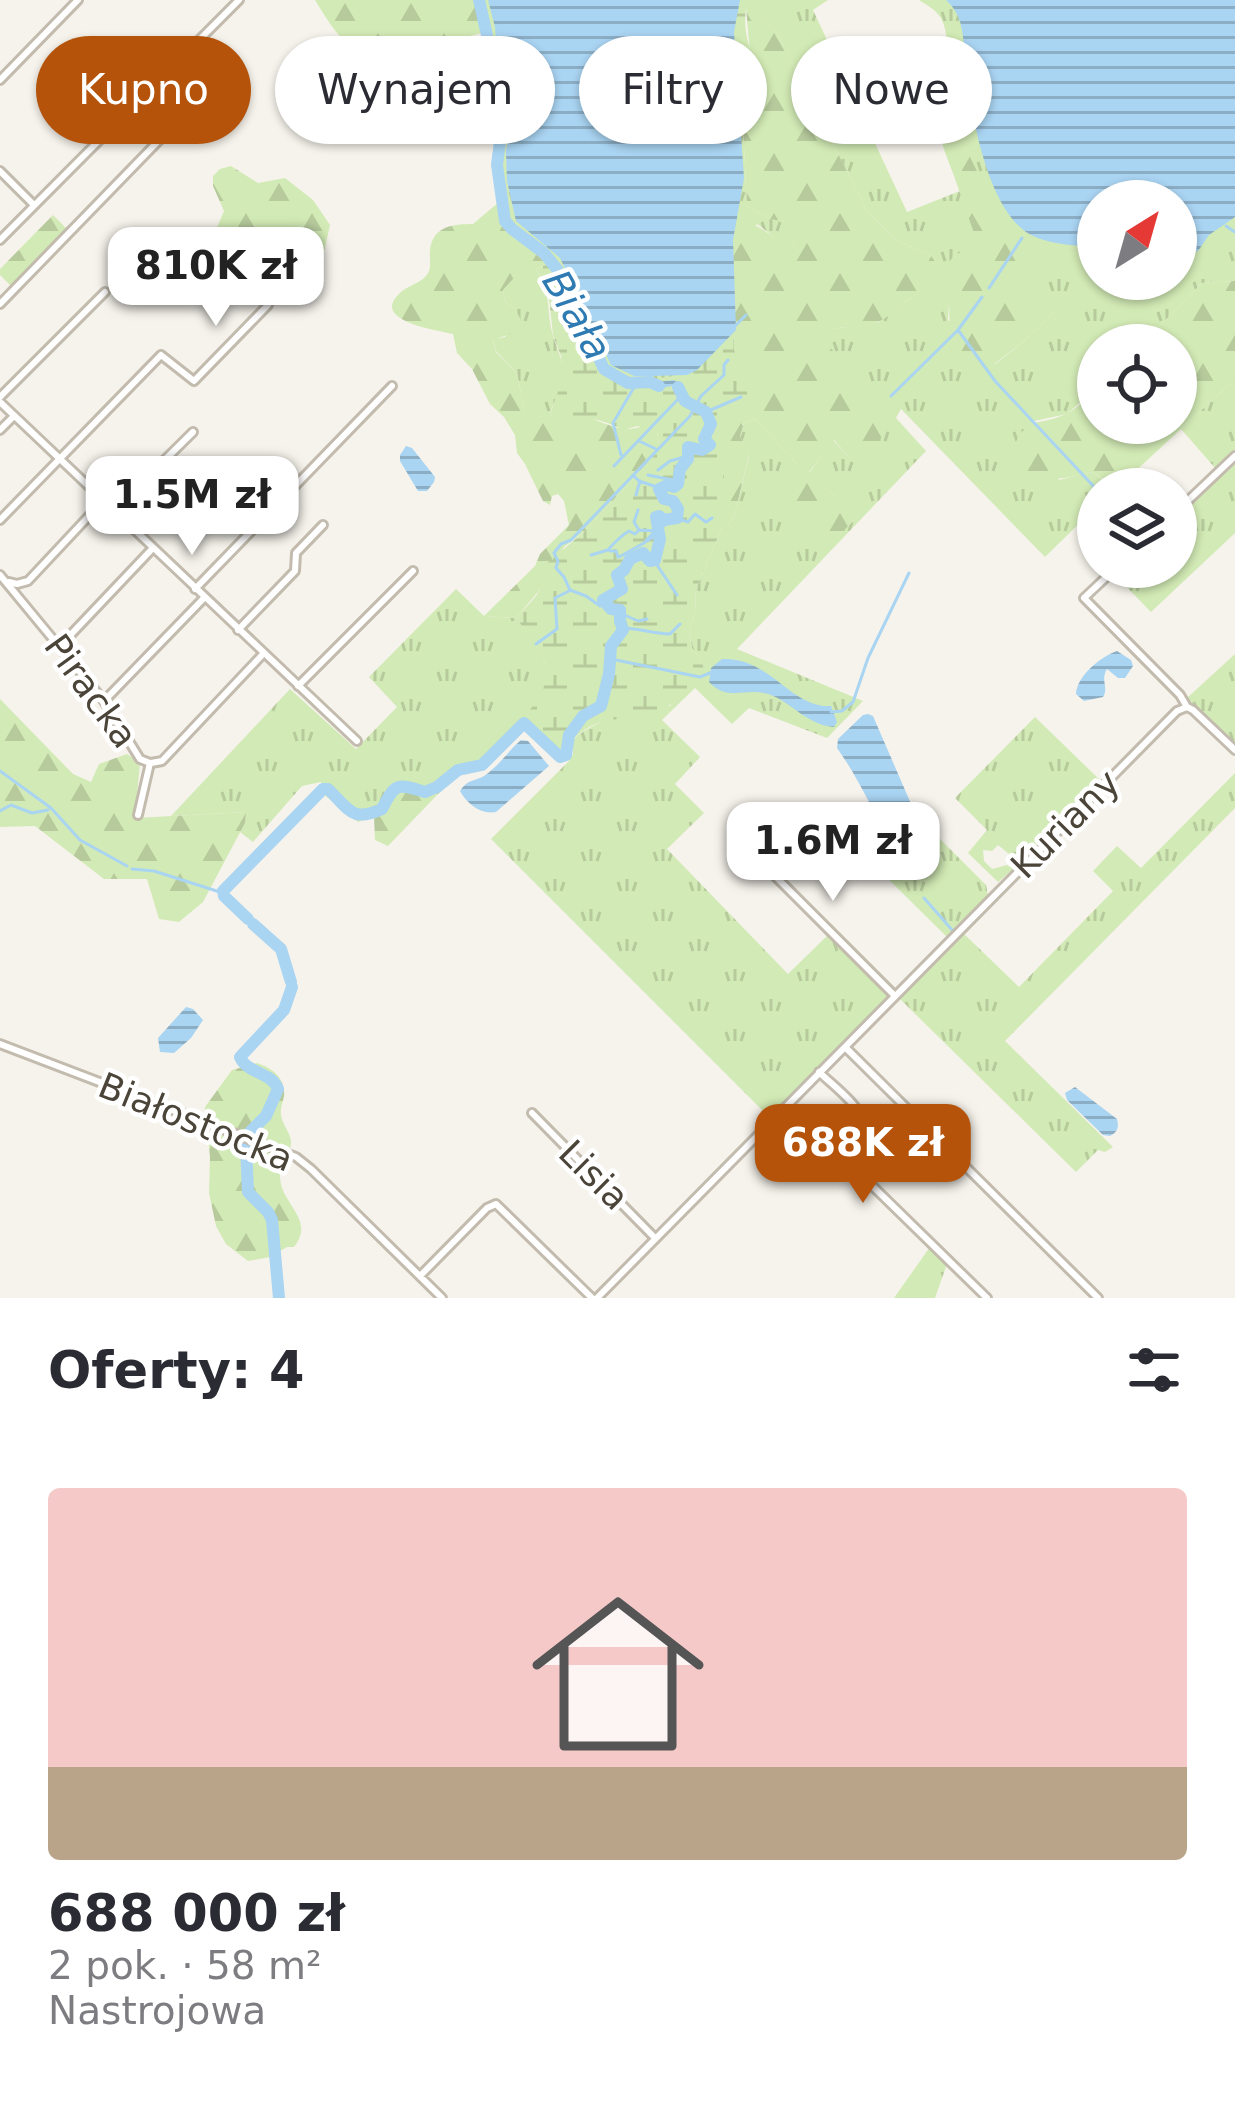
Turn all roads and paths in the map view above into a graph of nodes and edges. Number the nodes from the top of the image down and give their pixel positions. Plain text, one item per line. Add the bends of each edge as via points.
1 (78, 0) edge
2 (238, 0) edge
3 (0, 80) edge
4 (155, 144) edge
5 (0, 171) edge
6 (34, 205) junction
7 (0, 240) edge
8 (105, 292) dead end
9 (0, 304) edge
10 (268, 305) dead end
11 (392, 386) dead end
12 (0, 400) edge
13 (14, 416) junction
14 (0, 430) edge
15 (193, 432) dead end
16 (1235, 457) edge
17 (58, 458) junction
18 (1197, 492) edge
19 (103, 501) junction
20 (113, 511) junction
21 (0, 520) edge
22 (322, 525) dead end
23 (152, 549) junction
24 (413, 571) dead end
25 (3, 578) edge
26 (1095, 588) edge
27 (195, 589) junction
28 (204, 598) junction
29 (238, 630) junction
30 (60, 646) junction
31 (263, 654) junction
32 (298, 686) junction
33 (104, 701) junction
34 (1187, 707) junction
35 (357, 742) dead end
36 (1235, 750) edge
37 (150, 763) junction
38 (138, 815) dead end
39 (741, 842) dead end
40 (895, 996) junction
41 (0, 1044) edge
42 (844, 1047) junction
43 (819, 1072) junction
44 (532, 1113) dead end
45 (656, 1238) junction
46 (420, 1276) junction
47 (442, 1298) edge
48 (595, 1298) edge
49 (987, 1298) edge
50 (1099, 1298) edge

1 - 3 street
2 - 6 street
4 - 9 street
5 - 6 street
6 - 7 street
8 - 12 street
10 - 17 street via 194,381 161,355
11 - 27 street
12 - 13 street
13 - 14 street
13 - 17 street
15 - 20 street
16 - 18 street
17 - 19 street
17 - 21 street
19 - 20 street
19 - 25 street via 28,581
20 - 23 street
22 - 29 street via 296,553 295,571
23 - 27 street
23 - 30 street
24 - 32 street
25 - 30 street, Piracka
26 - 34 street via 1084,598
27 - 28 street
28 - 29 street
28 - 33 street
29 - 31 street
30 - 33 street, Piracka
31 - 32 street
31 - 37 street via 162,761
32 - 35 street
33 - 37 street, Piracka
34 - 36 street
34 - 40 street, Kuriany
37 - 38 street, Piracka
39 - 40 street
40 - 42 street, Kuriany
41 - 46 street, Białostocka via 296,1157
42 - 43 street, Kuriany
42 - 50 street
43 - 45 street, Kuriany
43 - 49 street via 868,1125 852,1166
44 - 45 street, Lisia
45 - 48 street, Kuriany
46 - 47 street, Białostocka
46 - 48 street via 496,1204

